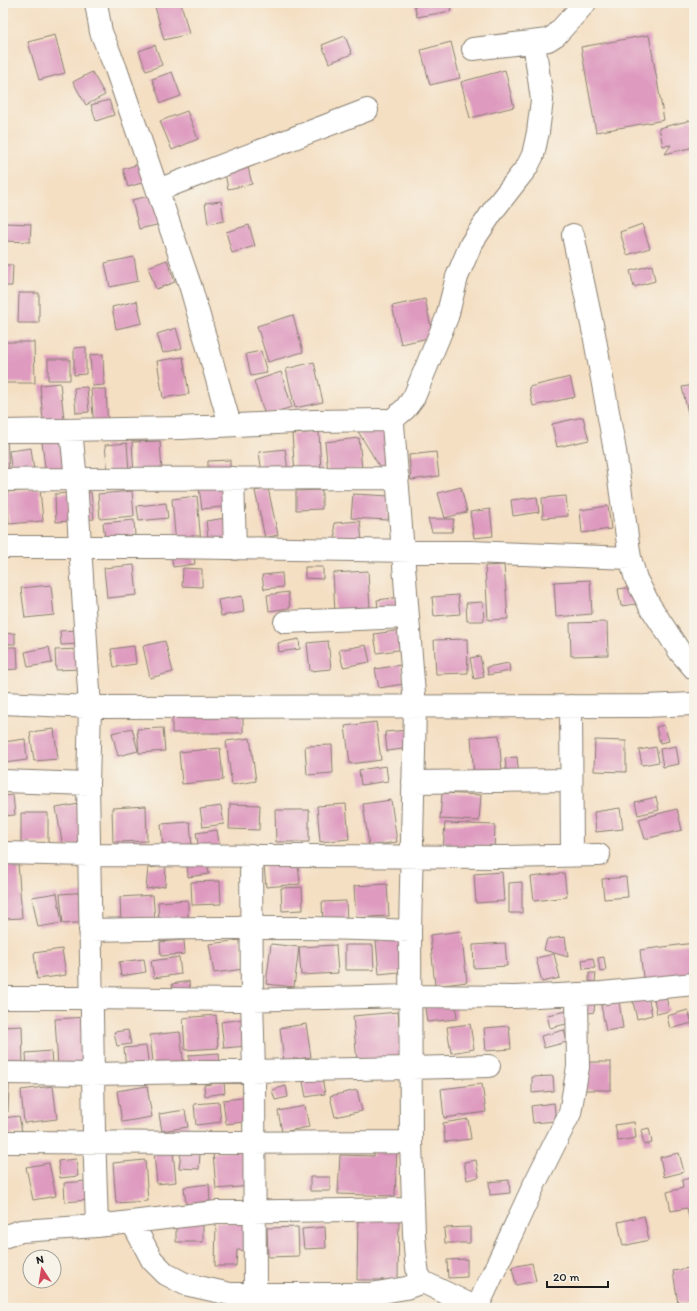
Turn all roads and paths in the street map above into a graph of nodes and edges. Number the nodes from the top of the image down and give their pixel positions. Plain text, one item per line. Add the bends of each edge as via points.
1 (96, 3) edge
2 (585, 3) edge
3 (534, 42) junction
4 (473, 49) dead end
5 (367, 110) dead end
6 (158, 190) junction
7 (573, 235) dead end
8 (391, 421) junction
9 (230, 425) junction
10 (71, 430) junction
11 (3, 431) edge
12 (233, 478) junction
13 (398, 478) junction
14 (3, 480) edge
15 (76, 480) junction
16 (3, 547) edge
17 (80, 548) junction
18 (235, 549) junction
19 (402, 551) junction
20 (630, 558) junction
21 (407, 617) junction
22 (285, 622) dead end
23 (694, 668) edge
24 (3, 702) edge
25 (694, 704) edge
26 (571, 706) junction
27 (90, 707) junction
28 (414, 707) junction
29 (571, 780) junction
30 (3, 781) edge
31 (412, 782) junction
32 (88, 784) junction
33 (3, 853) edge
34 (89, 855) junction
35 (251, 855) junction
36 (572, 855) junction
37 (598, 855) dead end
38 (411, 856) junction
39 (252, 928) junction
40 (90, 930) junction
41 (410, 931) junction
42 (694, 984) edge
43 (577, 994) junction
44 (410, 996) junction
45 (3, 998) edge
46 (92, 998) junction
47 (252, 999) junction
48 (488, 1066) dead end
49 (410, 1068) junction
50 (254, 1071) junction
51 (3, 1073) edge
52 (93, 1074) junction
53 (3, 1142) edge
54 (411, 1142) junction
55 (94, 1143) junction
56 (254, 1143) junction
57 (413, 1209) junction
58 (254, 1212) junction
59 (132, 1222) junction
60 (97, 1226) junction
61 (3, 1236) edge
62 (423, 1282) junction
63 (255, 1295) junction
64 (477, 1308) edge

1 - 6 street via 101,32
2 - 3 street via 556,35 548,40
3 - 4 street
3 - 8 street via 542,100 533,155 471,244 457,277 447,317 414,397
5 - 6 street
6 - 9 street via 191,288
7 - 20 street via 615,451
8 - 9 street
8 - 13 street via 394,428
9 - 10 street
10 - 11 street
10 - 15 street
12 - 13 street
12 - 15 street
12 - 18 street
13 - 19 street
14 - 15 street
15 - 17 street
16 - 17 street
17 - 18 street
17 - 27 street
18 - 19 street
19 - 20 street
19 - 21 street
20 - 23 street via 636,579 650,606 680,652
21 - 22 street
21 - 28 street
24 - 27 street
25 - 26 street
26 - 28 street
26 - 29 street
27 - 28 street
27 - 32 street
28 - 31 street
29 - 31 street
29 - 36 street
30 - 32 street
31 - 38 street
32 - 34 street
33 - 34 street
34 - 35 street
34 - 40 street
35 - 38 street
35 - 39 street
36 - 37 street
36 - 38 street
38 - 41 street
39 - 40 street
39 - 41 street
39 - 47 street
40 - 46 street
41 - 44 street
42 - 43 street
43 - 44 street via 515,997
43 - 64 street via 578,1067 570,1113
44 - 47 street
44 - 49 street
45 - 46 street
46 - 47 street
46 - 52 street
47 - 50 street
48 - 49 street
49 - 50 street
49 - 54 street
50 - 52 street
50 - 56 street
51 - 52 street
52 - 55 street
53 - 55 street
54 - 56 street
54 - 57 street
55 - 56 street
55 - 60 street
56 - 58 street
57 - 58 street
57 - 62 street via 418,1274
58 - 59 street via 217,1212
58 - 63 street
59 - 60 street
59 - 63 street via 152,1260 166,1274 185,1284 230,1294
60 - 61 street via 21,1231
62 - 63 street via 406,1288 371,1294
62 - 64 street

